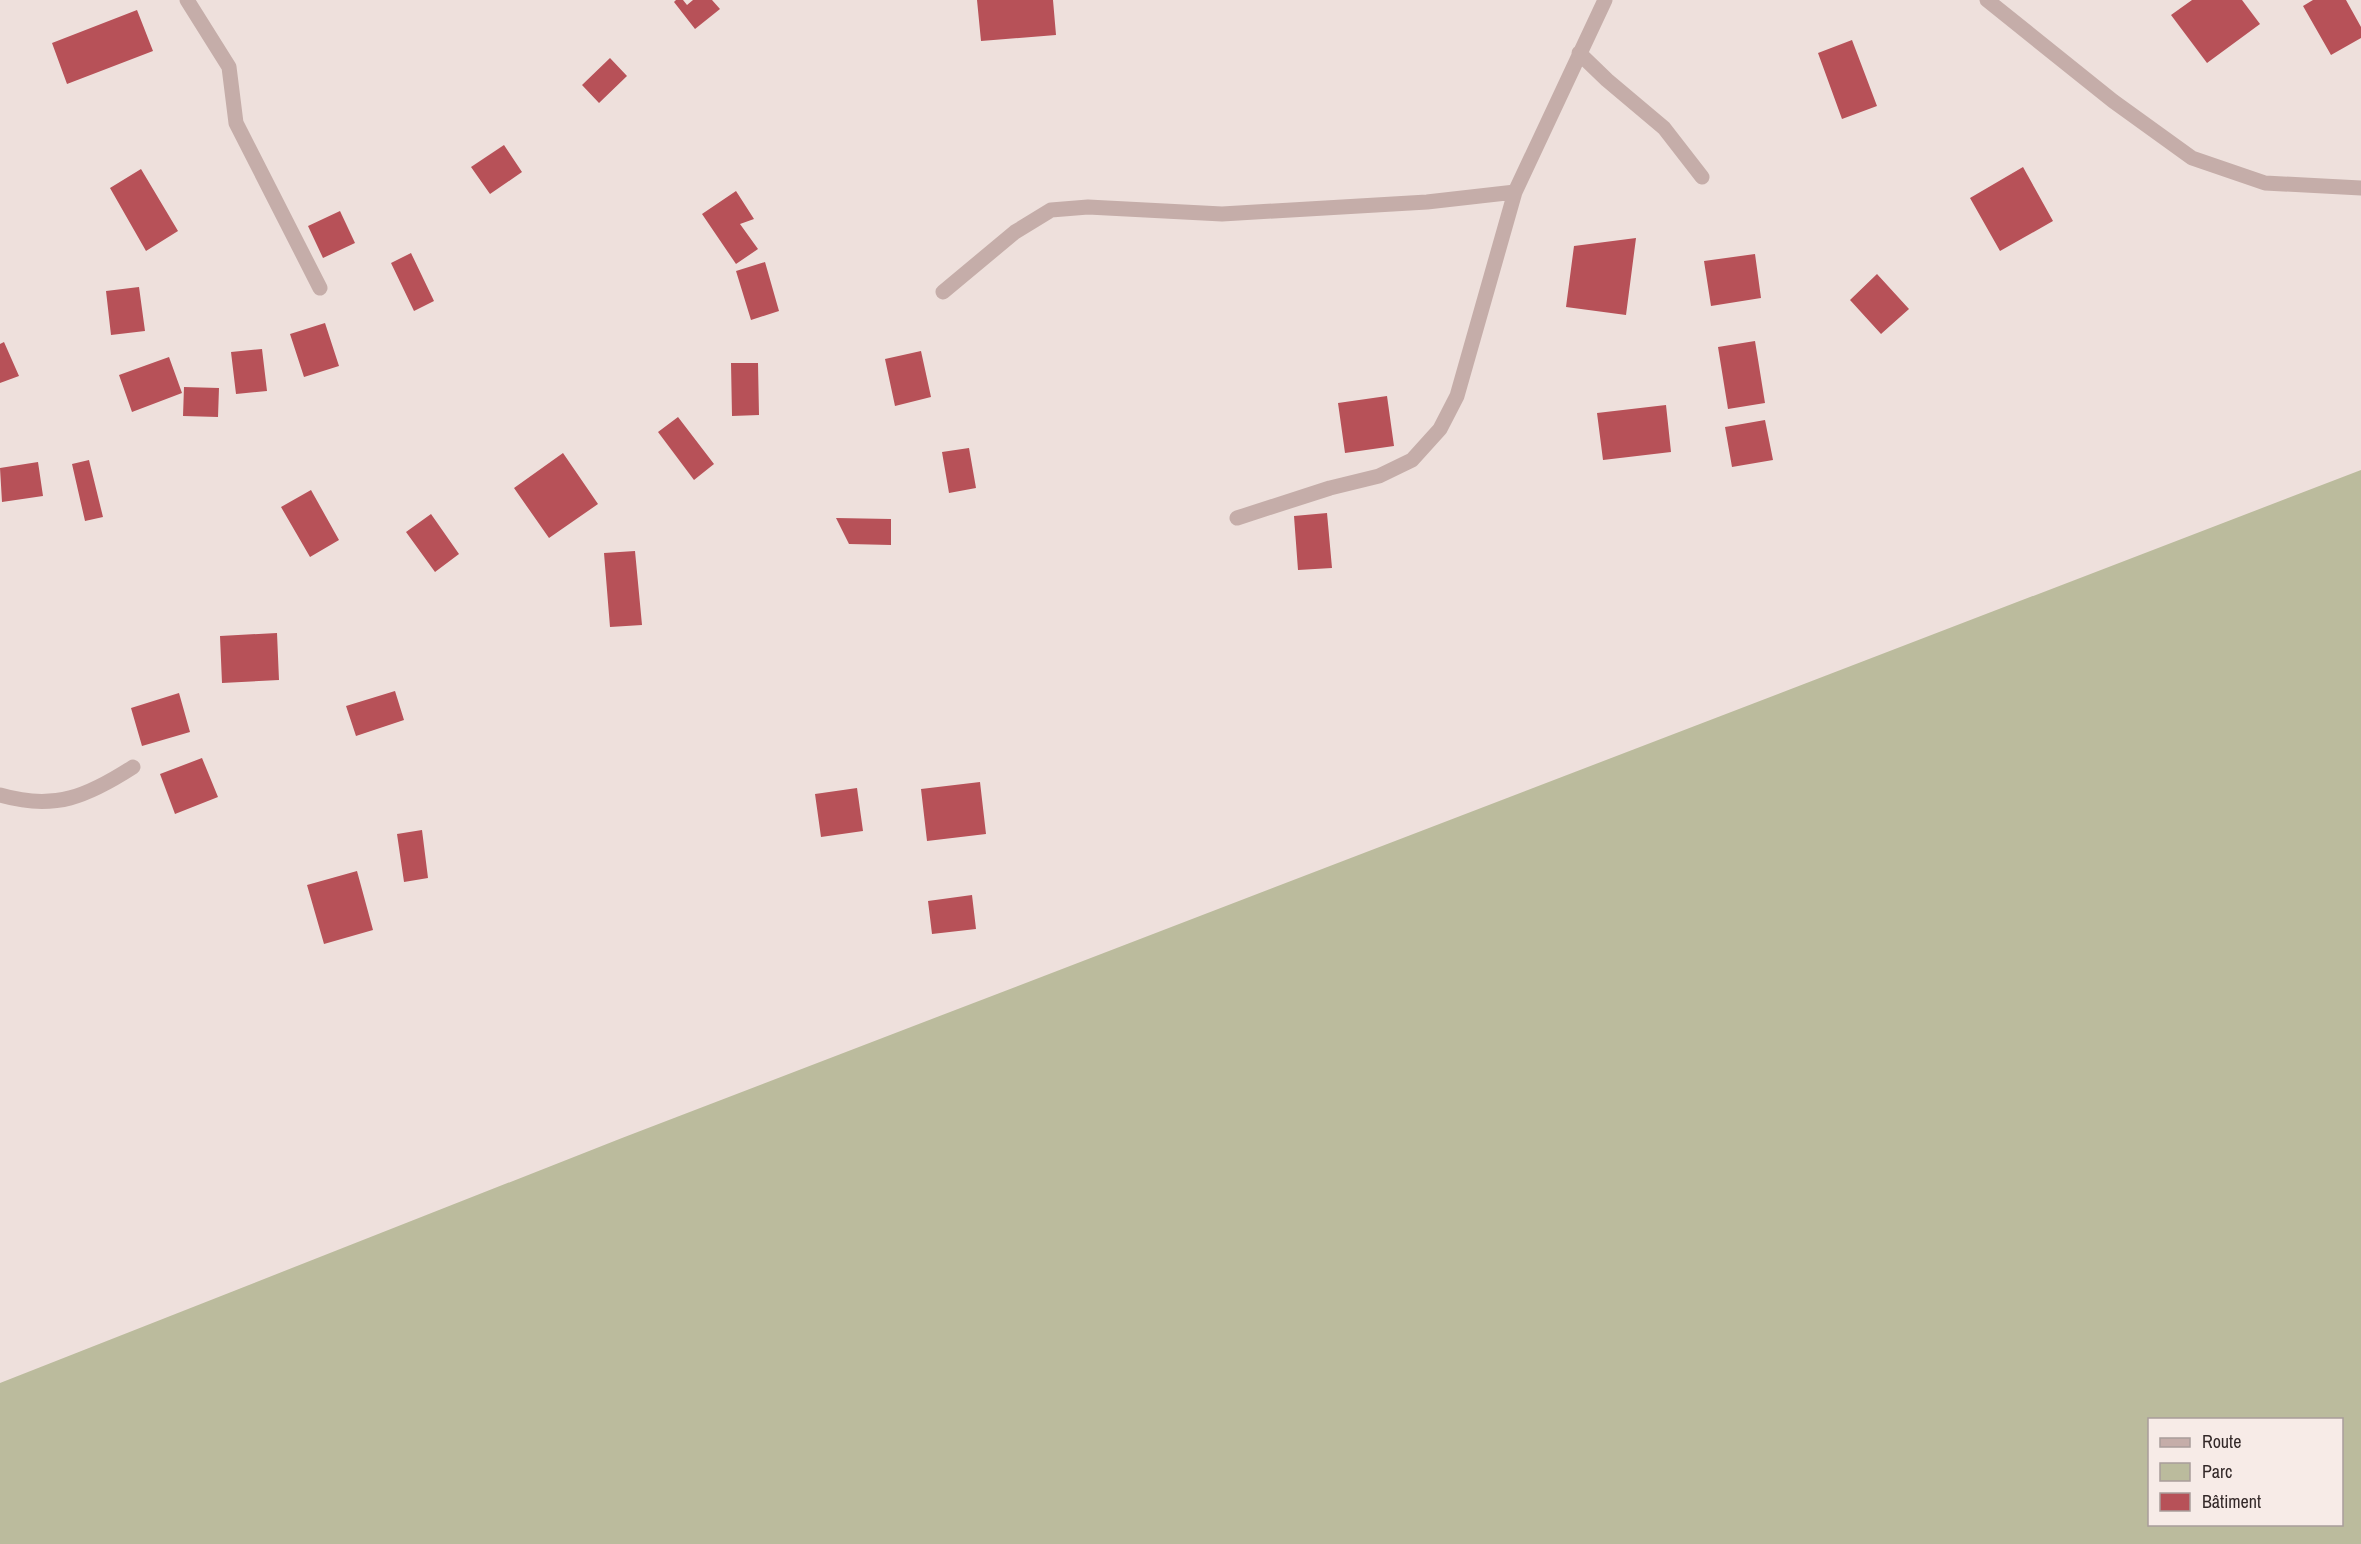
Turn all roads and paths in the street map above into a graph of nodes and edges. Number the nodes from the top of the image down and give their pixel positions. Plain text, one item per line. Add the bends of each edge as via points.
1 (187, 0) edge
2 (1605, 0) edge
3 (1987, 0) edge
4 (1579, 53) junction
5 (1702, 177) dead end
6 (2361, 188) edge
7 (1515, 192) junction
8 (320, 288) dead end
9 (943, 292) dead end
10 (1237, 518) dead end
11 (134, 767) dead end
12 (0, 795) edge

1 - 8 street via 229,67 236,123
2 - 4 street
3 - 6 street via 2113,101 2192,158 2265,183
4 - 5 street via 1664,128
4 - 7 street
7 - 9 street via 1427,202 1222,213 1088,207 1051,210 1015,232
7 - 10 street via 1457,396 1440,429 1412,460 1378,476
11 - 12 street via 97,790 53,802

